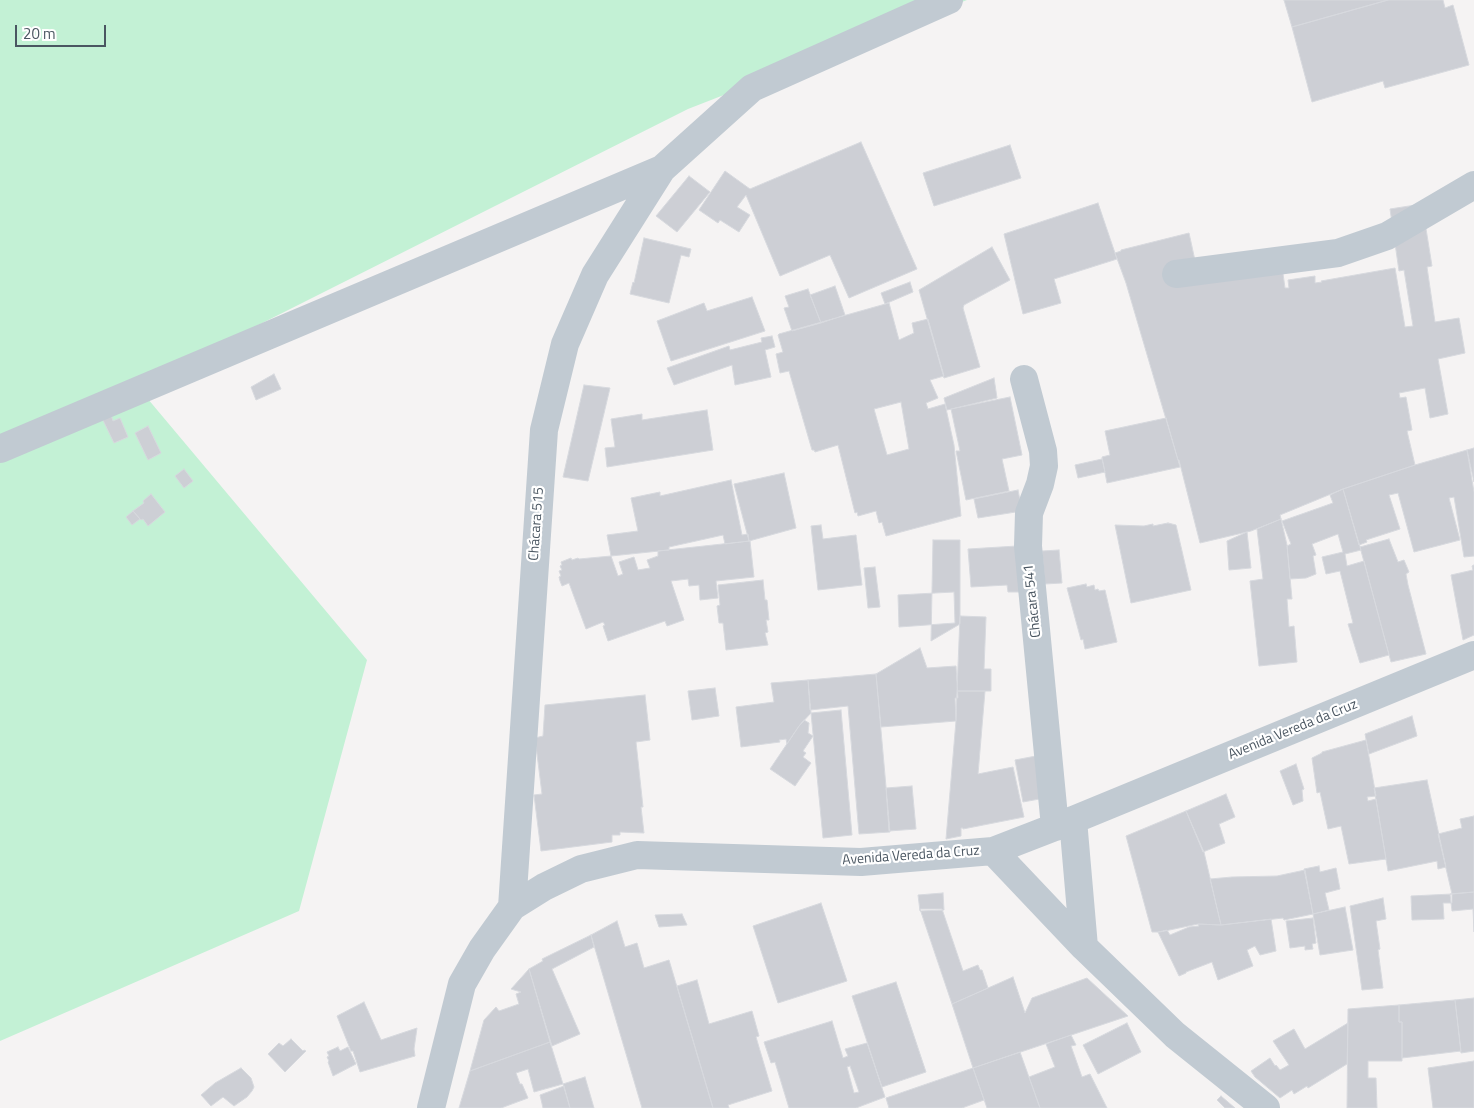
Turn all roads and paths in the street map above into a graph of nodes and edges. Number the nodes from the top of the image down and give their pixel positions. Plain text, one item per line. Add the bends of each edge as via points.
1 (949, 0) edge
2 (662, 169) junction
3 (1474, 185) edge
4 (1176, 274) dead end
5 (1024, 379) dead end
6 (0, 449) edge
7 (1474, 655) edge
8 (1064, 824) junction
9 (993, 850) junction
10 (512, 907) junction
11 (1084, 947) junction
12 (431, 1108) edge
13 (1266, 1108) edge

1 - 2 street via 752,88
2 - 6 street
2 - 10 street, Chácara 515 via 595,275 565,344 544,430
3 - 4 street via 1386,236 1338,253
5 - 8 street, Chácara 541 via 1043,450 1040,484 1029,513 1028,546
7 - 8 street, Avenida Vereda da Cruz
8 - 9 street, Avenida Vereda da Cruz
8 - 11 street, Chácara 541
9 - 10 street, Avenida Vereda da Cruz via 861,862 637,855 581,869
9 - 11 street
10 - 12 street, Avenida Vereda da Cruz via 462,984
11 - 13 street via 1175,1035

